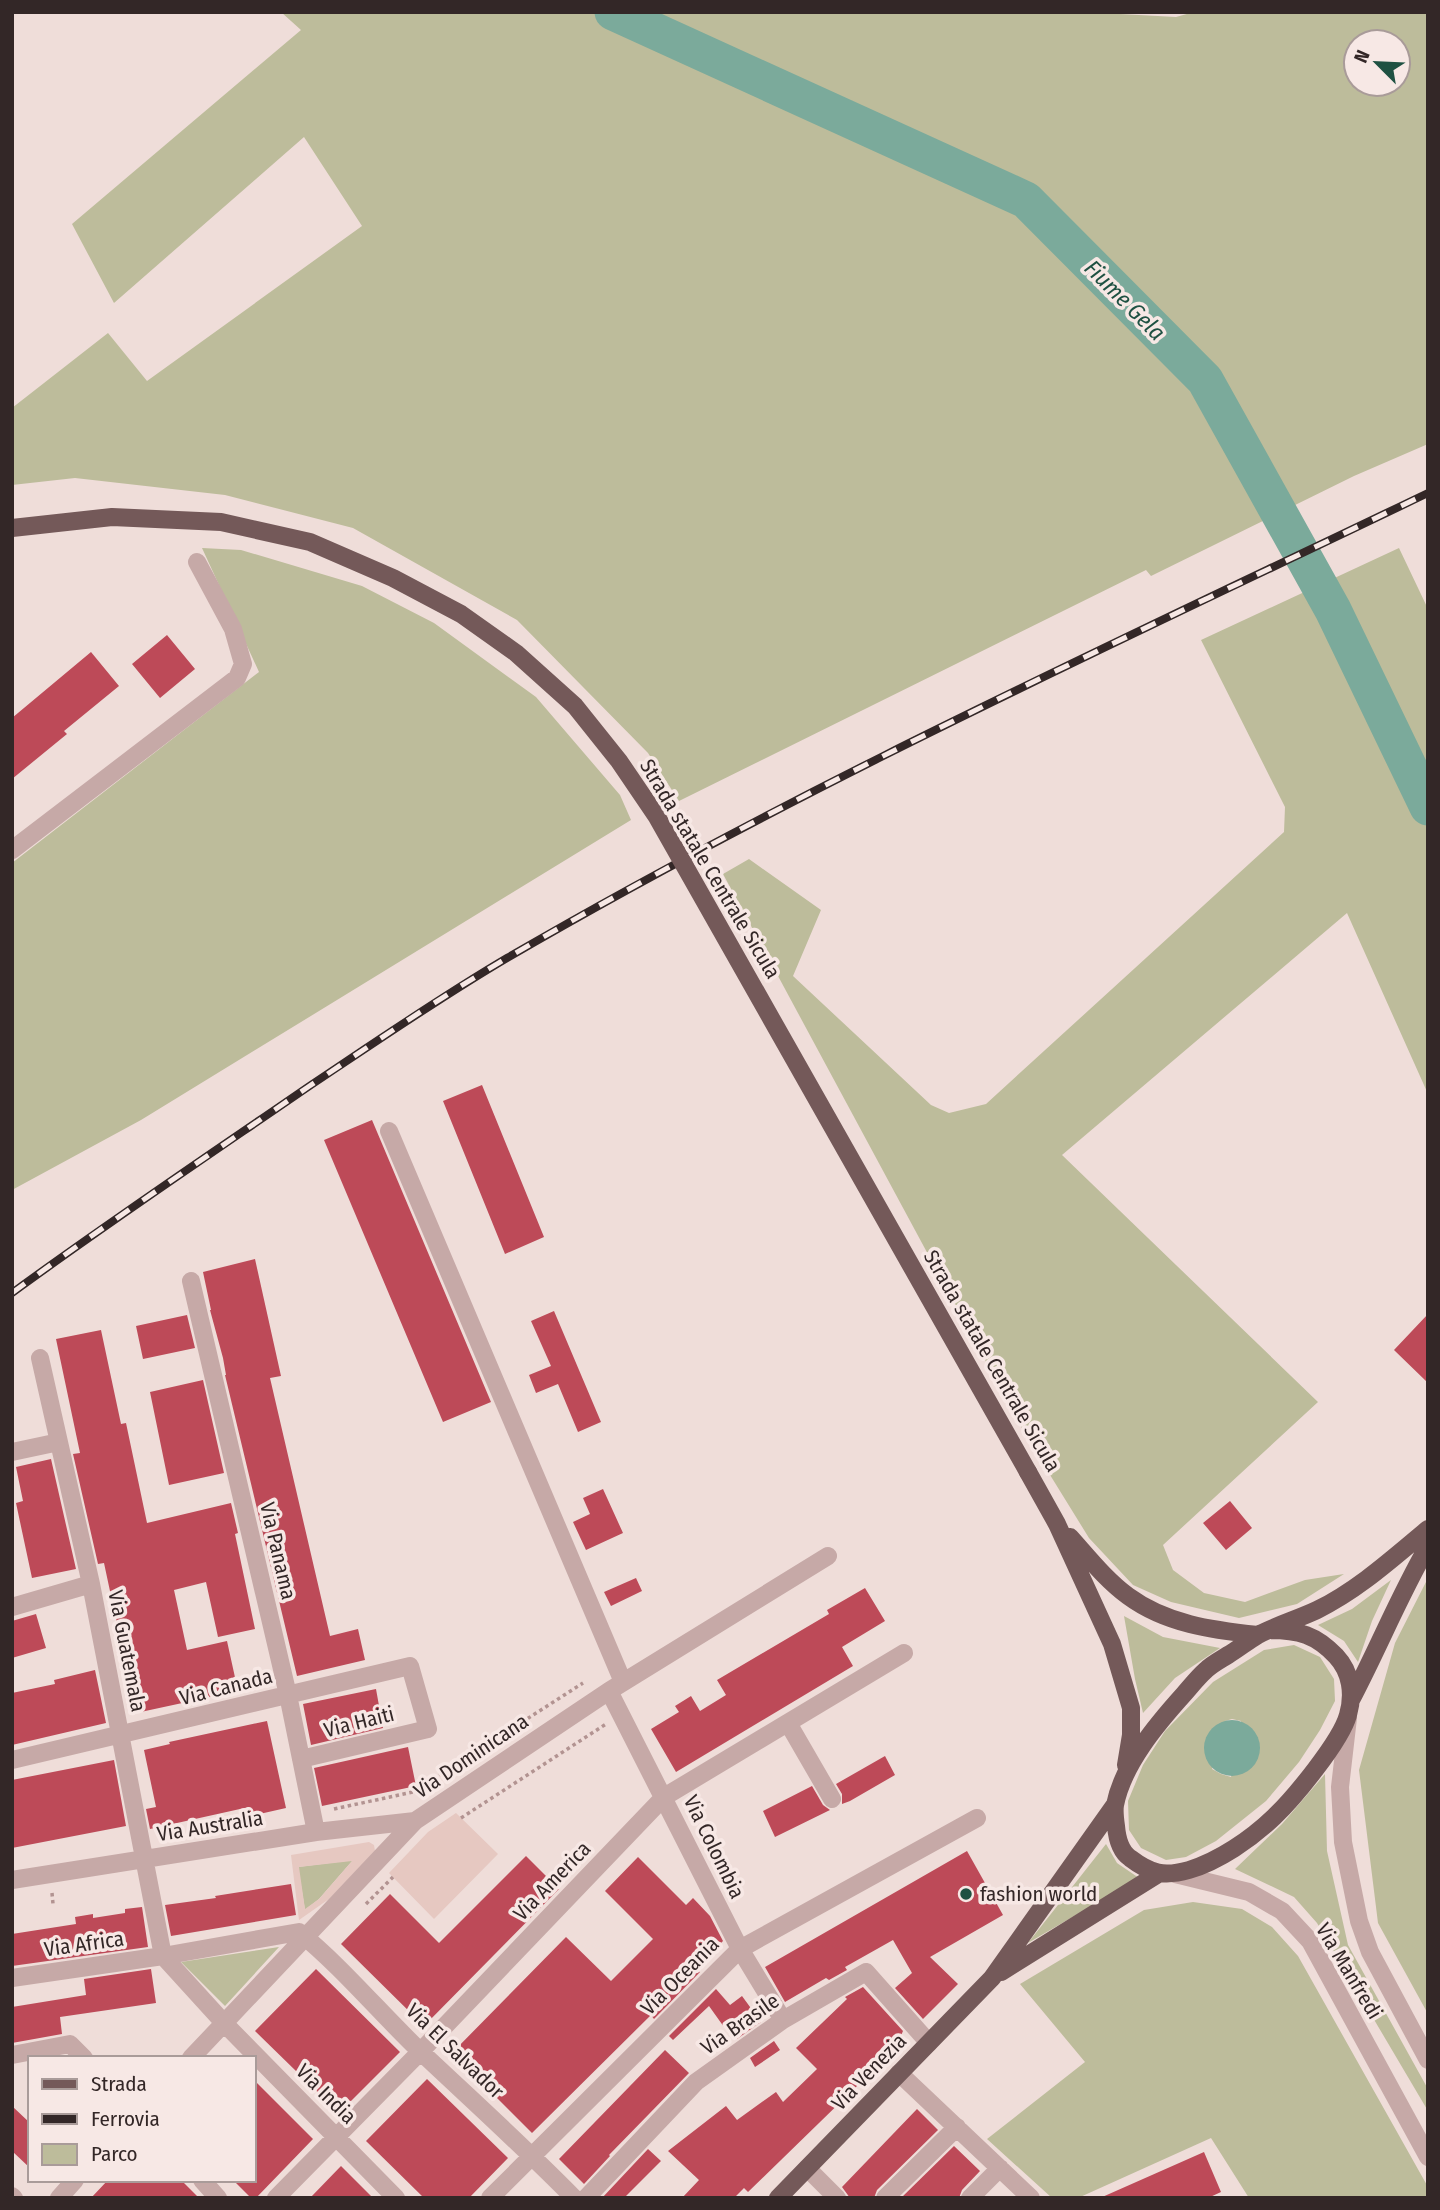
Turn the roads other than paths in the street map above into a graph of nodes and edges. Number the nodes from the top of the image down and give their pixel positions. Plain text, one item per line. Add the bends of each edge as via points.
1 (12, 528) edge
2 (197, 562) dead end
3 (12, 850) edge
4 (389, 1131) dead end
5 (191, 1281) dead end
6 (40, 1358) dead end
7 (60, 1442) junction
8 (12, 1452) edge
9 (1058, 1524) junction
10 (1428, 1529) edge
11 (1428, 1546) edge
12 (828, 1556) dead end
13 (91, 1584) junction
14 (12, 1607) edge
15 (1264, 1633) junction
16 (904, 1653) dead end
17 (616, 1687) junction
18 (288, 1695) junction
19 (1351, 1700) junction
20 (1348, 1718) junction
21 (788, 1723) junction
22 (428, 1729) joint
23 (121, 1736) junction
24 (301, 1759) junction
25 (12, 1760) edge
26 (1124, 1782) junction
27 (664, 1797) junction
28 (832, 1799) dead end
29 (1114, 1806) junction
30 (977, 1818) dead end
31 (415, 1821) junction
32 (314, 1823) junction
33 (146, 1860) junction
34 (1167, 1874) junction
35 (12, 1880) edge
36 (305, 1937) junction
37 (740, 1949) junction
38 (163, 1956) junction
39 (12, 1978) edge
40 (992, 1978) junction
41 (783, 2020) junction
42 (224, 2023) junction
43 (929, 2043) junction
44 (421, 2051) junction
45 (12, 2055) edge
46 (82, 2056) edge
47 (193, 2056) edge
48 (1428, 2060) edge
49 (899, 2073) junction
50 (957, 2127) junction
51 (336, 2136) junction
52 (532, 2155) junction
53 (1428, 2157) edge
54 (807, 2168) junction
55 (1000, 2168) junction
56 (73, 2182) edge
57 (204, 2182) edge
58 (59, 2198) edge
59 (218, 2198) edge
60 (276, 2198) edge
61 (396, 2198) edge
62 (490, 2198) edge
63 (574, 2198) edge
64 (586, 2198) edge
65 (778, 2198) edge
66 (837, 2198) edge
67 (885, 2198) edge
68 (970, 2198) edge
69 (1031, 2198) edge

1 - 9 main road, Strada statale Centrale Sicula, bridge via 139,518 221,522 310,542 461,614 516,653 575,706 620,761 657,817
2 - 3 street via 233,629 243,664 237,678
4 - 17 street, Via Colombia via 615,1663
5 - 18 street, Via Panama
6 - 7 street, Via Guatemala
7 - 8 street
7 - 13 street, Via Guatemala
9 - 15 main road, Strada statale Centrale Sicula via 1117,1587 1151,1611 1191,1625
9 - 26 main road, Strada statale Centrale Sicula via 1124,1678 1131,1708
10 - 15 main road via 1373,1574 1319,1609
11 - 19 main road
12 - 17 street, Via Dominicana
13 - 14 street
13 - 23 street, Via Guatemala
15 - 19 main road, Strada statale Centrale Sicula via 1290,1630 1325,1645 1351,1681
15 - 26 main road via 1206,1670 1159,1722
16 - 21 street, Via America
17 - 27 street, Via Colombia via 621,1714
17 - 31 street, Via Dominicana
18 - 22 street, Via Canada via 410,1666
18 - 23 street, Via Canada
18 - 24 street, Via Panama
19 - 20 main road
20 - 34 main road, Via Venezia via 1312,1773 1274,1817 1206,1865
20 - 48 street, Via Manfredi via 1340,1787 1342,1829 1359,1921 1370,1952
21 - 27 street, Via America
21 - 28 street
22 - 24 street, Via Haiti
23 - 25 street, Via Canada
23 - 33 street, Via Guatemala
24 - 32 street, Via Panama
26 - 29 main road, Via Venezia
27 - 37 street, Via Colombia
27 - 44 street, Via America
29 - 34 main road via 1117,1839 1128,1857
29 - 40 main road, Via Venezia
30 - 37 street, Via Oceania
31 - 32 street, Via Australia
31 - 36 street, Via Dominicana
32 - 33 street, Via Australia
33 - 35 street, Via Australia
33 - 38 street, Via Guatemala
34 - 40 main road, Via Venezia
34 - 53 street, Via Manfredi via 1249,1892 1282,1911 1310,1941
36 - 38 street, Via Africa via 299,1932
36 - 42 street, Via Dominicana
36 - 44 street, Via El Salvador
37 - 41 street, Via Colombia
37 - 52 street, Via Oceania
38 - 39 street, Via Africa
38 - 42 street, Via India
40 - 43 main road, Via Venezia
41 - 43 street, Via Brasile via 866,1972
41 - 64 street, Via Brasile via 696,2082
42 - 47 street, Via Dominicana
42 - 51 street, Via India
43 - 49 main road, Via Venezia
44 - 51 street, Via America
44 - 52 street, Via El Salvador
45 - 46 street via 71,2044
49 - 50 street
49 - 54 main road, Via Venezia
50 - 55 street
50 - 67 street
51 - 60 street, Via America
51 - 61 street, Via India
52 - 62 street, Via Oceania
52 - 63 street, Via El Salvador
54 - 65 main road, Via Venezia
54 - 66 street
55 - 68 street
55 - 69 street
56 - 58 street
57 - 59 street

